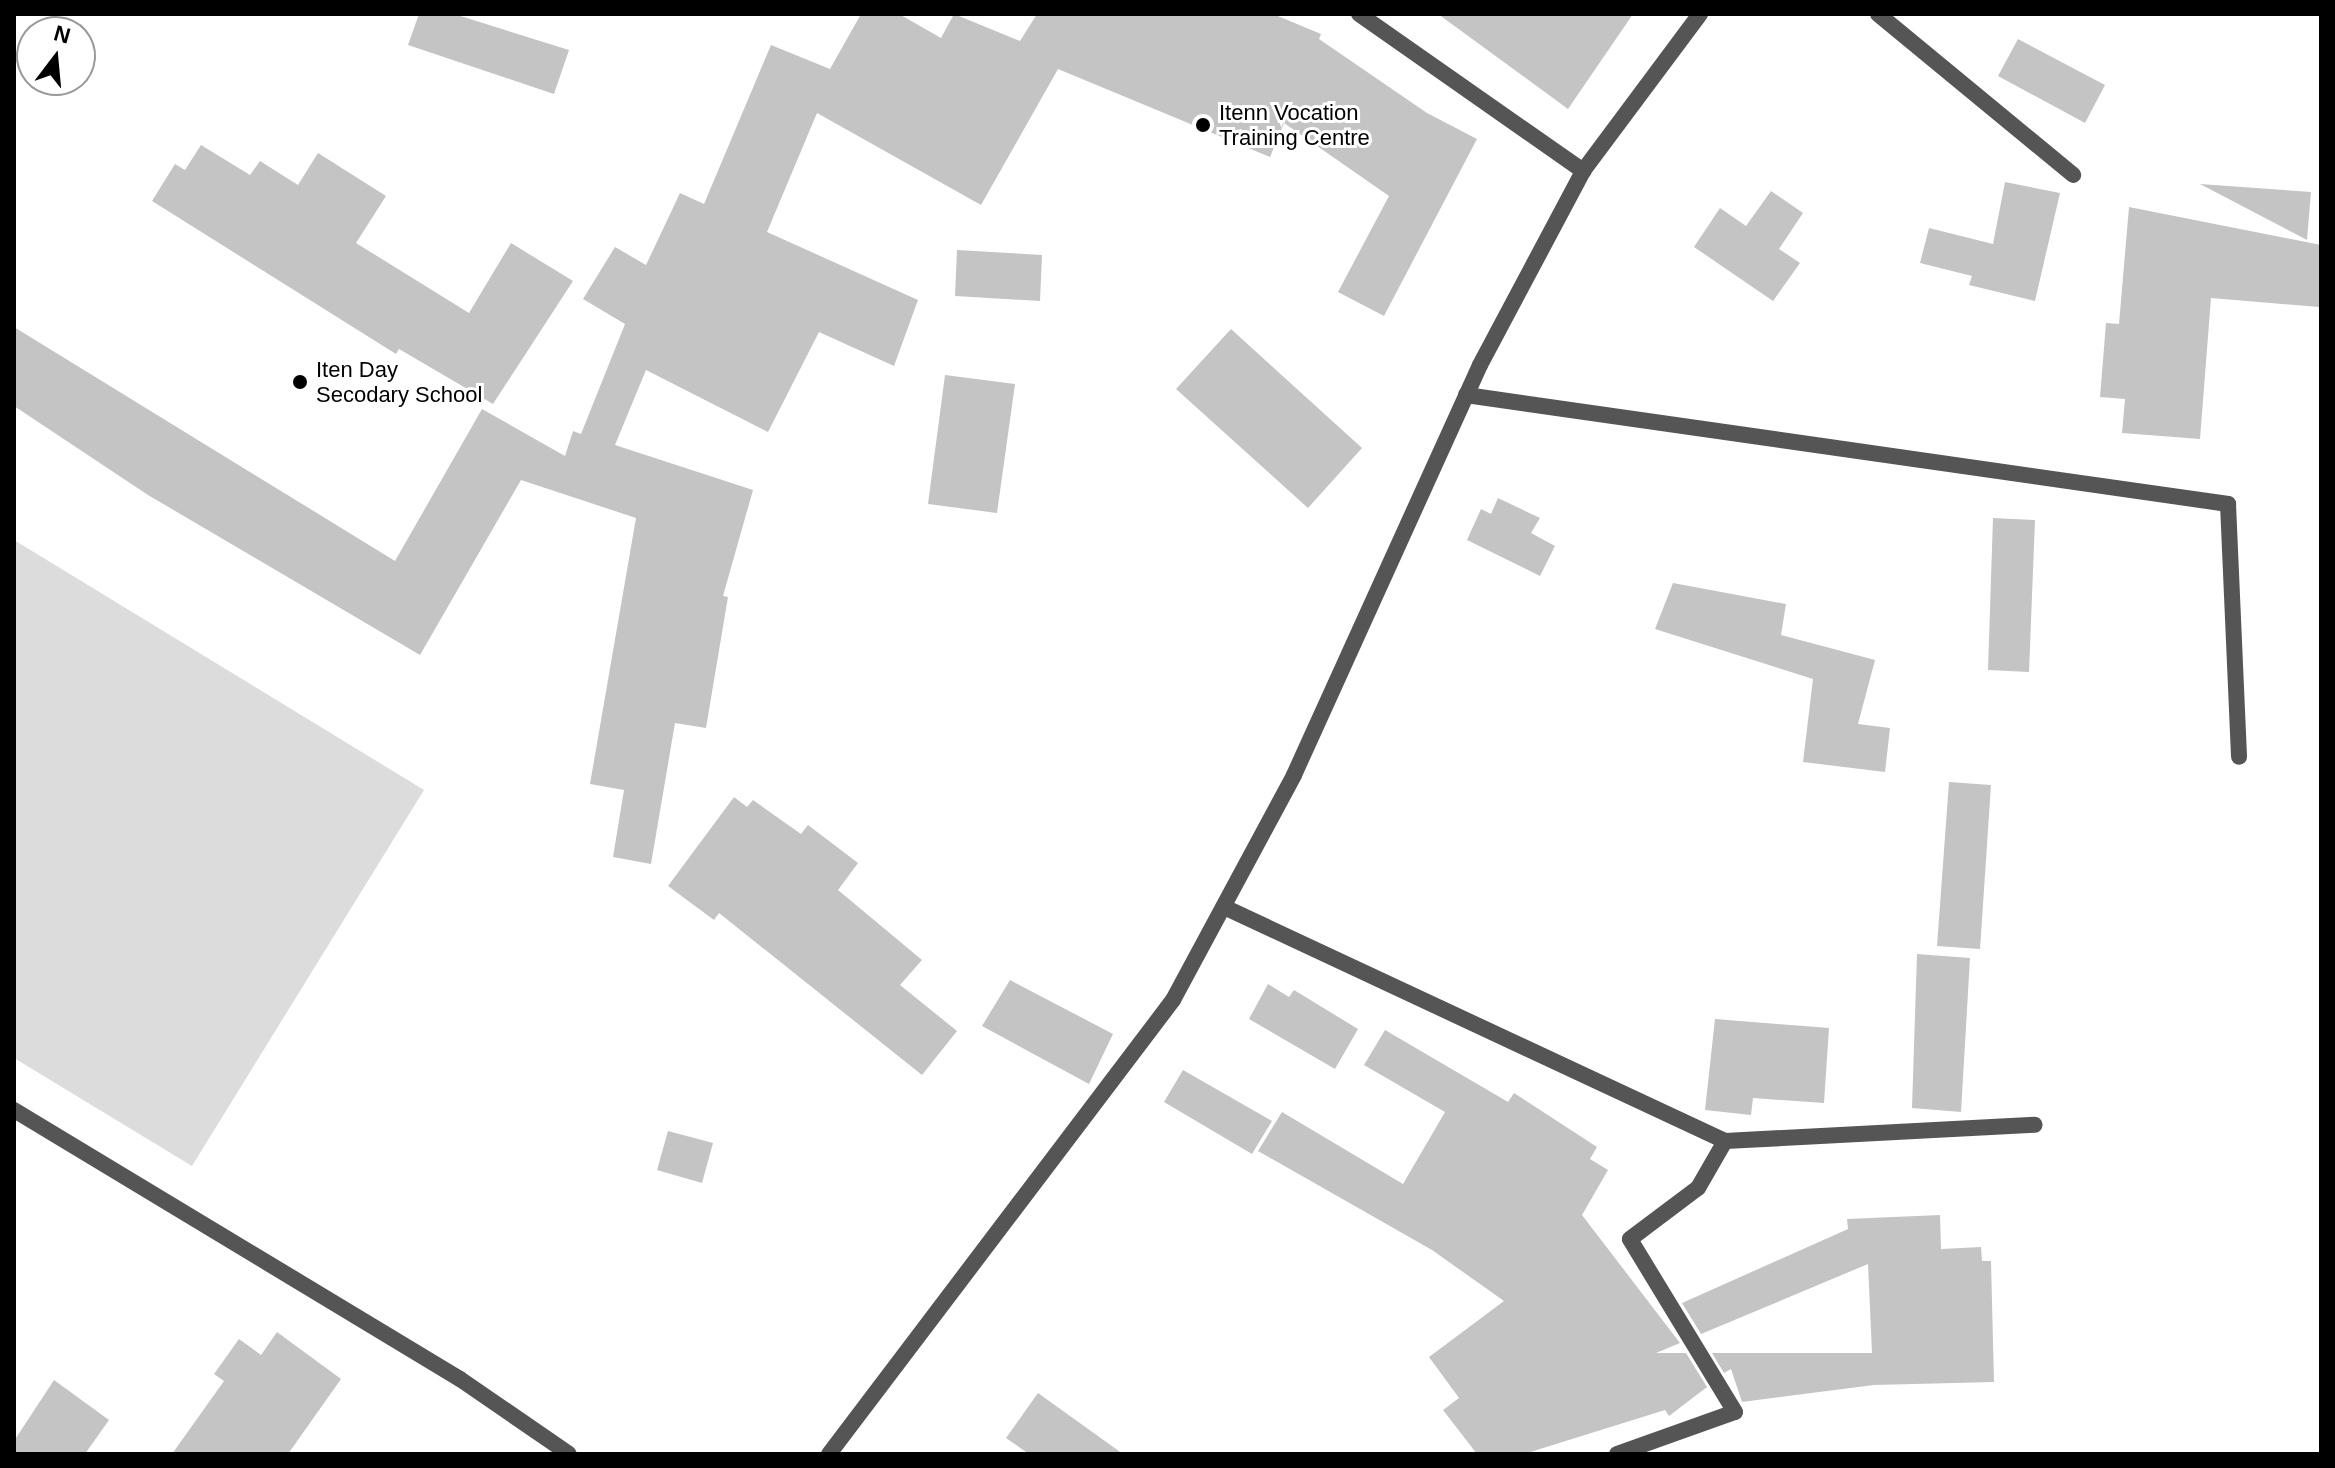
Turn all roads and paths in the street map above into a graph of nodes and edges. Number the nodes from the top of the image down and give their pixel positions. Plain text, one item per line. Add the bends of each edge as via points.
1 (1359, 14) edge
2 (1700, 14) edge
3 (1878, 14) edge
4 (1583, 171) junction
5 (2073, 175) dead end
6 (1466, 395) junction
7 (2239, 757) dead end
8 (1224, 907) junction
9 (14, 1110) edge
10 (2035, 1125) dead end
11 (1725, 1141) junction
12 (569, 1454) edge
13 (829, 1454) edge
14 (1617, 1454) edge

1 - 4 street
2 - 4 street
3 - 5 street
4 - 6 street
6 - 7 street via 2228,504
6 - 8 street via 1294,775
8 - 11 street
8 - 13 street via 1173,1000
9 - 12 street via 460,1379
10 - 11 street
11 - 14 street via 1698,1188 1630,1239 1735,1412

